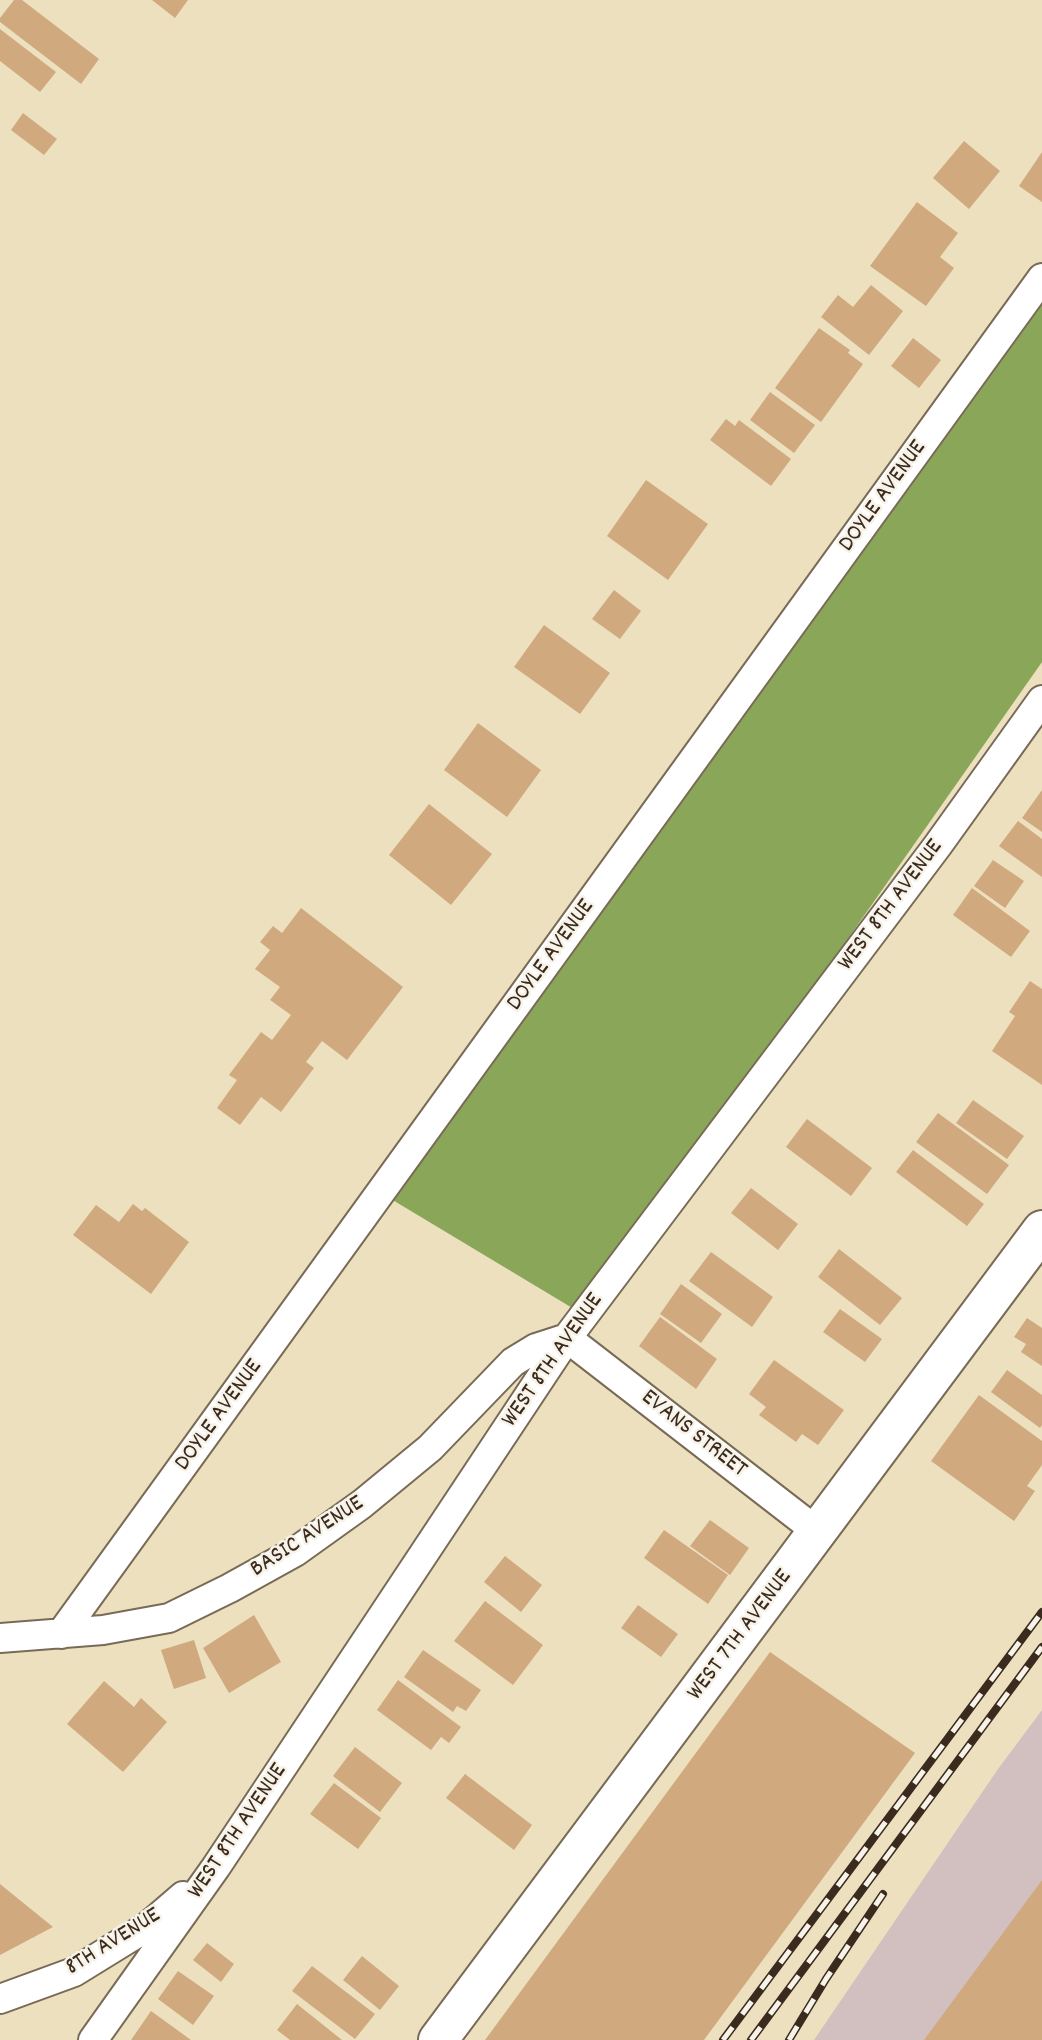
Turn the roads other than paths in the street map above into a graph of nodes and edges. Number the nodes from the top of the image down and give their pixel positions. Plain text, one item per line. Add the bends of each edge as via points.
1 (1042, 278) edge
2 (1042, 700) edge
3 (1042, 1230) edge
4 (567, 1338) junction
5 (819, 1533) junction
6 (61, 1634) junction
7 (0, 1638) edge
8 (216, 1867) junction
9 (0, 1999) edge
10 (93, 2040) edge
11 (438, 2040) edge

1 - 6 street, DOYLE AVENUE
2 - 4 street, WEST 8TH AVENUE via 939,845
3 - 5 main road, WEST 7TH AVENUE
4 - 5 street, EVANS STREET
4 - 6 street, BASIC AVENUE via 513,1362 430,1448 295,1552 169,1618
4 - 8 street, WEST 8TH AVENUE
5 - 11 main road, WEST 7TH AVENUE
6 - 7 street, BASIC AVENUE
8 - 9 street, 8TH AVENUE via 146,1927 74,1972
8 - 10 street, WEST 8TH AVENUE

